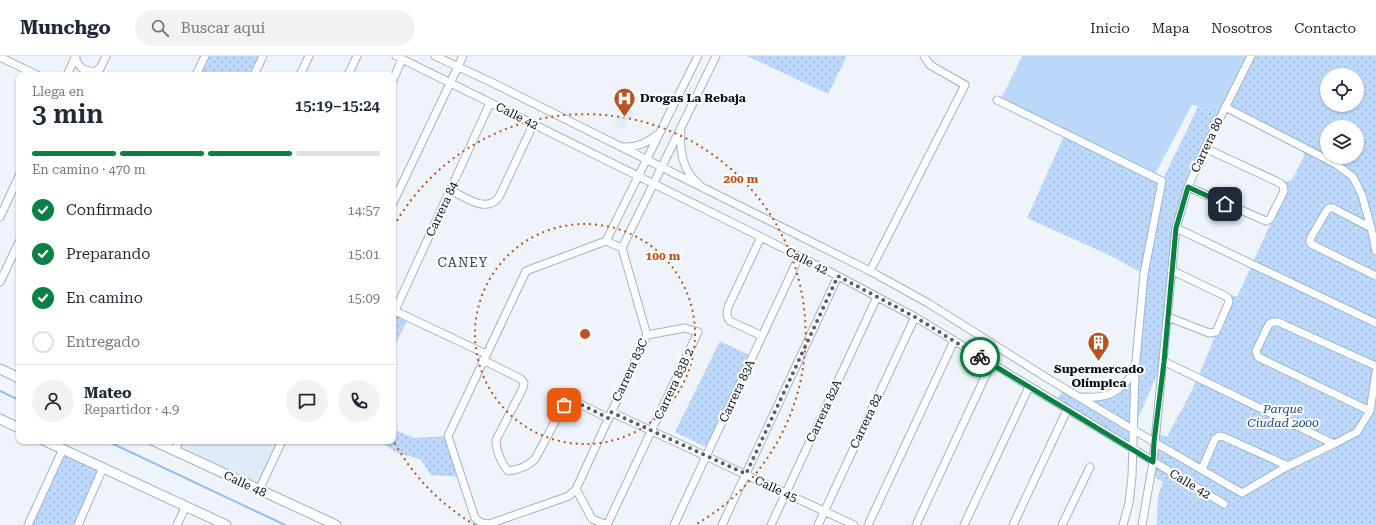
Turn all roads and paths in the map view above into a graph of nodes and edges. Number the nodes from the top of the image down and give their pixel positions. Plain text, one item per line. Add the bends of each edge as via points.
1 (75, 56) edge
2 (106, 56) edge
3 (205, 56) edge
4 (263, 56) edge
5 (309, 56) edge
6 (357, 56) edge
7 (435, 56) edge
8 (463, 56) edge
9 (698, 56) edge
10 (716, 56) edge
11 (924, 56) edge
12 (1251, 56) edge
13 (0, 57) edge
14 (399, 58) edge
15 (101, 67) junction
16 (458, 67) junction
17 (31, 72) edge
18 (68, 72) edge
19 (98, 72) edge
20 (197, 72) edge
21 (255, 72) edge
22 (301, 72) edge
23 (349, 72) edge
24 (395, 72) edge
25 (449, 83) junction
26 (997, 100) dead end
27 (490, 103) junction
28 (1225, 107) junction
29 (684, 120) junction
30 (533, 124) junction
31 (662, 128) junction
32 (621, 147) junction
33 (1205, 148) junction
34 (646, 160) junction
35 (661, 167) junction
36 (638, 176) junction
37 (16, 182) edge
38 (653, 184) junction
39 (1188, 187) junction
40 (450, 190) junction
41 (707, 190) junction
42 (396, 197) edge
43 (0, 217) edge
44 (1176, 228) junction
45 (1371, 228) junction
46 (761, 237) junction
47 (606, 241) junction
48 (16, 248) edge
49 (622, 248) junction
50 (1376, 251) edge
51 (799, 257) junction
52 (1171, 270) junction
53 (870, 271) junction
54 (838, 276) junction
55 (1376, 276) edge
56 (0, 282) edge
57 (877, 297) junction
58 (396, 308) edge
59 (396, 313) edge
60 (915, 317) junction
61 (1168, 317) junction
62 (1376, 323) edge
63 (647, 335) junction
64 (762, 336) junction
65 (954, 342) junction
66 (485, 357) junction
67 (1164, 362) junction
68 (991, 364) junction
69 (1376, 366) edge
70 (0, 369) edge
71 (1135, 371) junction
72 (1376, 372) edge
73 (16, 377) edge
74 (1029, 387) junction
75 (1079, 397) junction
76 (1067, 410) junction
77 (1370, 411) junction
78 (610, 415) junction
79 (0, 419) edge
80 (16, 427) edge
81 (1133, 430) junction
82 (652, 431) junction
83 (1154, 442) junction
84 (51, 444) edge
85 (160, 444) edge
86 (178, 444) edge
87 (281, 444) edge
88 (1334, 444) junction
89 (63, 450) junction
90 (1133, 450) junction
91 (175, 451) junction
92 (706, 456) junction
93 (1153, 462) junction
94 (1288, 466) junction
95 (1090, 467) dead end
96 (103, 468) junction
97 (1202, 469) junction
98 (746, 474) junction
99 (576, 489) junction
100 (259, 490) junction
101 (786, 493) junction
102 (1224, 504) dead end
103 (186, 506) junction
104 (824, 511) junction
105 (473, 522) edge
106 (28, 525) edge
107 (78, 525) edge
108 (177, 525) edge
109 (226, 525) edge
110 (336, 525) edge
111 (489, 525) edge
112 (674, 525) edge
113 (722, 525) edge
114 (771, 525) edge
115 (818, 525) edge
116 (854, 525) edge
117 (868, 525) edge
118 (916, 525) edge
119 (964, 525) edge
120 (1013, 525) edge
121 (1062, 525) edge
122 (1123, 525) edge
123 (1142, 525) edge

1 - 15 street via 82,69 89,72
1 - 18 street
2 - 15 street
3 - 20 street
4 - 21 street
5 - 22 street
6 - 23 street
7 - 16 street, Calle 42
8 - 16 street
9 - 31 street
10 - 29 street
11 - 53 street via 930,65 965,85
12 - 28 street, Carrera 80
13 - 17 street
14 - 24 street
14 - 25 street, Calle 42
15 - 19 street
16 - 25 street
16 - 32 street, Calle 42
25 - 27 street, Calle 42
25 - 42 street
26 - 71 street via 1162,181 1144,274
27 - 30 street, Calle 42
27 - 40 street, Carrera 84
28 - 33 street, Carrera 80
28 - 45 street via 1336,164 1353,177 1362,195
29 - 35 street
29 - 41 street via 680,133 682,159 696,182
30 - 36 street, Calle 42
30 - 40 street via 496,202 490,205 479,204
31 - 32 street via 644,144 637,147
31 - 34 street
32 - 34 street, Calle 42
33 - 39 street, Carrera 80
33 - 39 street via 1280,183 1284,191 1270,219 1266,221
34 - 35 street, Calle 42
34 - 36 street
35 - 38 street
35 - 41 street, Calle 42
36 - 38 street, Calle 42
36 - 47 street
37 - 43 street
38 - 46 street, Calle 42
38 - 49 street
39 - 44 street, Carrera 80
40 - 58 street, Carrera 84
41 - 53 street, Calle 42
44 - 52 street, Carrera 80
44 - 62 street
45 - 50 street
45 - 55 street via 1329,208 1310,243
46 - 51 street, Calle 42
46 - 64 street via 728,307 727,318
47 - 49 street
47 - 66 street via 526,271
48 - 56 street
49 - 63 street, Carrera 83C
51 - 54 street, Calle 42
51 - 64 street, Carrera 83A
52 - 61 street, Carrera 80
52 - 61 street via 1228,298 1229,302 1216,332 1212,334
53 - 75 street, Calle 42 via 928,303
54 - 57 street, Calle 42
54 - 98 street
57 - 60 street, Calle 42
57 - 101 street, Carrera 82A
59 - 66 street
60 - 65 street, Calle 42
60 - 104 street, Carrera 82
61 - 67 street, Carrera 80
63 - 78 street, Carrera 83C
63 - 82 street, Carrera 83B 2 via 685,328 698,332
64 - 92 street, Carrera 83A
65 - 68 street, Calle 42
65 - 117 street
66 - 78 street, Calle 45 via 524,383 496,440 504,467 508,471 529,465 535,459 567,401 572,400
66 - 105 street via 448,436
67 - 83 street, Carrera 80
67 - 88 street
68 - 74 street, Calle 42
68 - 118 street
69 - 77 street via 1278,322 1269,324 1256,351 1258,357
70 - 73 main road
71 - 75 street via 1125,384 1112,394 1096,398
71 - 81 street
72 - 77 street
74 - 76 street, Calle 42
74 - 119 street
75 - 81 street, Calle 42
76 - 90 street, Calle 42
76 - 120 street
77 - 88 street via 1357,432
78 - 82 street, Calle 45
78 - 99 street, Carrera 83C
79 - 80 main road
81 - 83 street, Calle 42
81 - 90 street
82 - 92 street, Calle 45
82 - 99 street, Carrera 83B 2 via 607,525 592,519
83 - 93 street, Carrera 80
83 - 97 street, Calle 42
84 - 89 main road
85 - 91 main road, Calle 48
86 - 91 street
87 - 100 street
88 - 94 street
89 - 96 main road
89 - 106 street
90 - 93 street, Calle 42
90 - 122 street via 1129,503
91 - 100 main road, Calle 48
92 - 98 street, Calle 45
92 - 112 street, Carrera 83A
93 - 102 street, Calle 42
93 - 123 street, Carrera 80
94 - 97 street, Calle 42 via 1242,492
94 - 97 street via 1219,436 1215,439
95 - 121 street
96 - 103 main road
96 - 107 street
98 - 101 street, Calle 45
98 - 113 street
99 - 111 street via 569,496
100 - 110 main road, Calle 48
101 - 104 street, Calle 45
101 - 114 street, Carrera 82A
103 - 108 street
103 - 109 main road
104 - 115 street, Carrera 82
104 - 116 street, Calle 45
105 - 111 street

